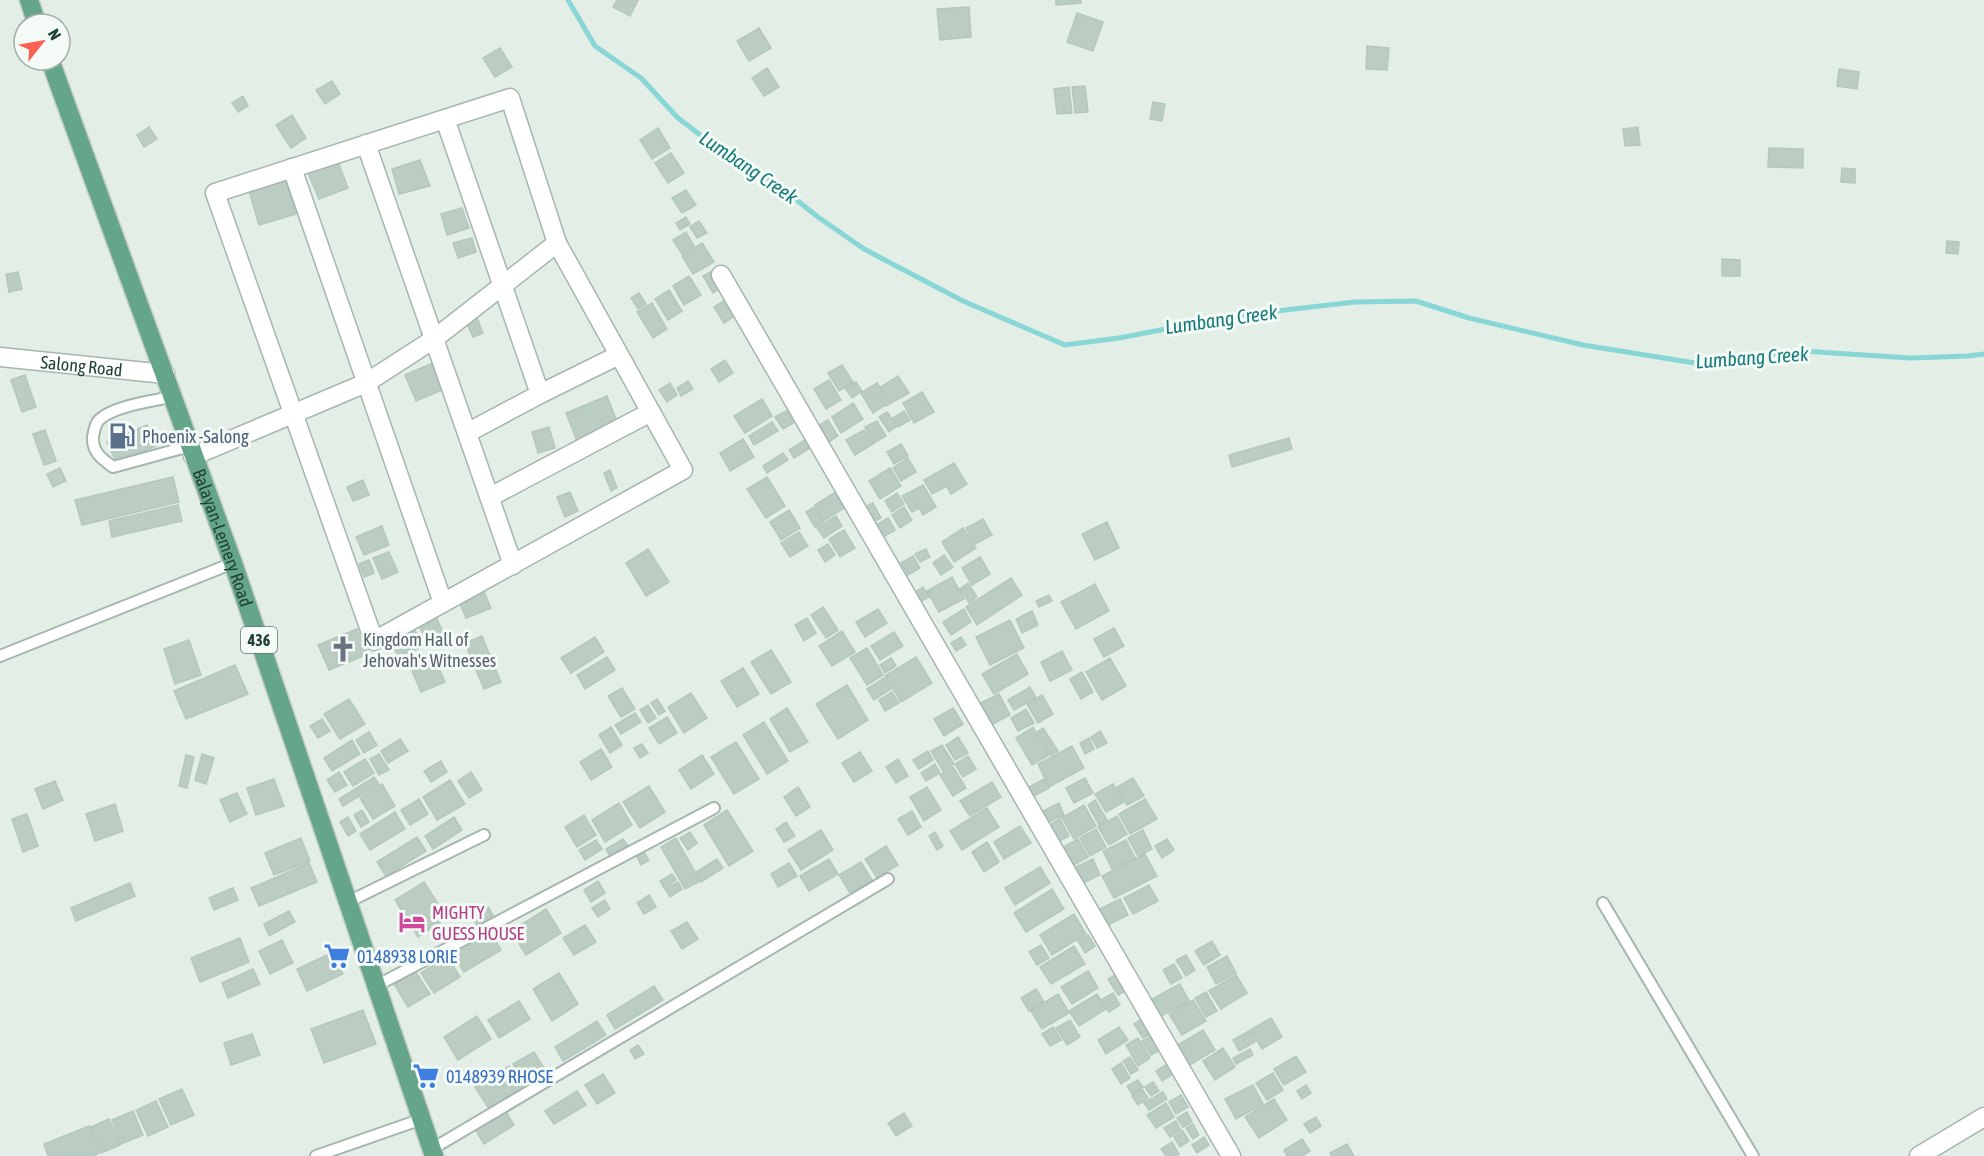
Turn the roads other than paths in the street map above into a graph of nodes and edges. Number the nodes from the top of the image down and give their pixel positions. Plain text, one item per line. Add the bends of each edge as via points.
1 (54, 72) edge
2 (445, 119) junction
3 (366, 144) junction
4 (292, 168) junction
5 (557, 243) junction
6 (721, 275) dead end
7 (503, 285) junction
8 (434, 339) junction
9 (619, 355) junction
10 (0, 357) edge
11 (165, 374) junction
12 (366, 383) junction
13 (540, 394) junction
14 (172, 397) junction
15 (651, 412) junction
16 (293, 415) junction
17 (467, 434) junction
18 (192, 451) junction
19 (490, 497) junction
20 (233, 563) junction
21 (513, 565) junction
22 (443, 603) junction
23 (0, 656) edge
24 (714, 808) dead end
25 (484, 835) dead end
26 (888, 879) dead end
27 (348, 902) junction
28 (1603, 903) dead end
29 (376, 986) junction
30 (1984, 1116) edge
31 (422, 1119) junction
32 (433, 1153) edge
33 (316, 1156) edge
34 (1231, 1156) edge
35 (1753, 1156) edge
36 (1919, 1156) edge

1 - 11 main road, Balayan-Lemery Road / 436
2 - 3 street
2 - 5 street via 510,98
2 - 7 street
3 - 4 street
3 - 8 street
4 - 12 street
4 - 16 street via 215,192
5 - 7 street
5 - 9 street
6 - 34 street
7 - 8 street
7 - 13 street
8 - 12 street
8 - 17 street
9 - 13 street
9 - 15 street
10 - 11 street, Salong Road
11 - 14 main road, Balayan-Lemery Road / 436
12 - 16 street
12 - 22 street
13 - 17 street
14 - 18 main road, Balayan-Lemery Road / 436
14 - 18 lane via 112,411 98,420 93,444 99,458 113,467
15 - 19 street
15 - 21 street via 683,470
16 - 18 street
16 - 22 street via 374,640
17 - 19 street
18 - 20 main road, Balayan-Lemery Road / 436
19 - 21 street
20 - 23 lane
20 - 27 main road, Balayan-Lemery Road / 436
21 - 22 street
24 - 29 lane
25 - 27 lane
26 - 32 lane
27 - 29 main road, Balayan-Lemery Road / 436
28 - 35 lane
29 - 31 main road, Balayan-Lemery Road / 436
30 - 36 street
31 - 32 main road, Balayan-Lemery Road / 436
31 - 33 lane

